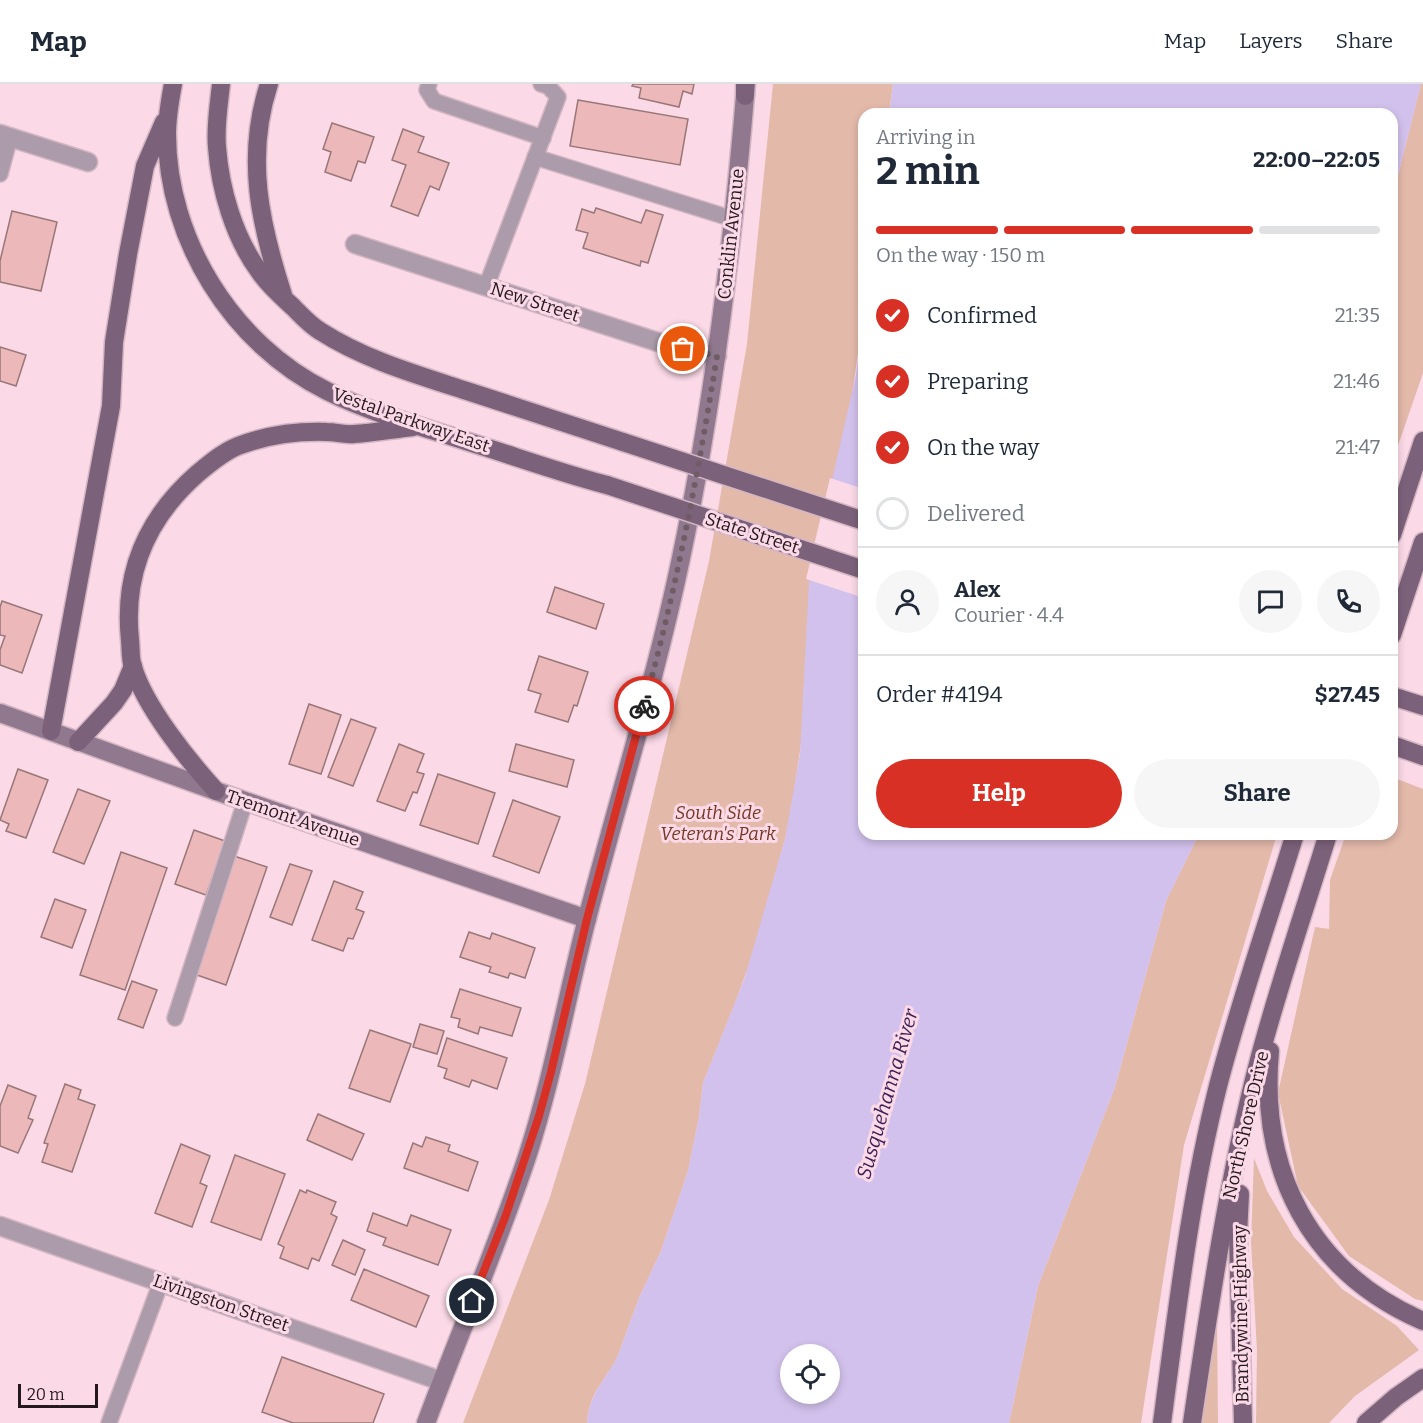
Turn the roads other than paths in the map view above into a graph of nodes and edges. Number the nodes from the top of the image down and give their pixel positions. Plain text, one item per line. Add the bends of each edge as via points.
1 (173, 84) edge
2 (221, 84) edge
3 (270, 84) edge
4 (429, 84) edge
5 (541, 84) edge
6 (746, 88) edge
7 (169, 109) junction
8 (5, 136) edge
9 (543, 138) junction
10 (535, 157) junction
11 (88, 162) dead end
12 (0, 174) edge
13 (733, 219) junction
14 (355, 244) dead end
15 (486, 287) junction
16 (284, 299) junction
17 (717, 356) junction
18 (418, 426) junction
19 (1423, 441) edge
20 (607, 485) joint
21 (1398, 517) edge
22 (858, 519) edge
23 (1423, 542) edge
24 (858, 568) edge
25 (1398, 617) edge
26 (133, 666) junction
27 (1398, 698) edge
28 (1421, 705) edge
29 (0, 713) edge
30 (51, 731) junction
31 (78, 742) junction
32 (1398, 748) edge
33 (1423, 756) edge
34 (216, 791) junction
35 (245, 801) junction
36 (1293, 840) edge
37 (1326, 840) edge
38 (587, 919) junction
39 (1283, 980) junction
40 (175, 1018) dead end
41 (1250, 1097) junction
42 (0, 1226) edge
43 (161, 1282) junction
44 (1423, 1321) edge
45 (1423, 1378) edge
46 (441, 1381) junction
47 (109, 1423) edge
48 (426, 1423) edge
49 (1162, 1423) edge
50 (1192, 1423) edge
51 (1244, 1423) edge
52 (1366, 1423) edge

1 - 7 main road, Vestal Parkway East
2 - 16 main road via 217,149 230,211 249,257
3 - 16 main road via 258,136 258,192 266,243
4 - 9 lane via 427,90 434,101
5 - 9 lane via 558,97
6 - 13 main road, Conklin Avenue
7 - 18 main road, Vestal Parkway East via 168,159 178,211 197,260 221,300 257,339 300,375 326,391
7 - 30 main road via 145,166 130,243 114,342 111,406
8 - 11 street
8 - 12 lane
9 - 10 lane
10 - 13 lane
10 - 15 lane
13 - 17 main road, Conklin Avenue
14 - 15 street, New Street
15 - 17 street, New Street via 670,346
16 - 22 main road, bridge via 320,331 403,370
17 - 38 main road, Conklin Avenue via 696,483 665,629
18 - 20 main road, Vestal Parkway East
18 - 26 main road via 352,435 301,431 282,434 235,447 205,467 173,496 140,552 129,602
19 - 21 main road
20 - 24 main road, State Street, bridge
23 - 25 main road
26 - 31 main road via 114,704
26 - 34 main road via 158,716
27 - 28 main road
29 - 30 main road, Tremont Avenue
30 - 31 main road, Tremont Avenue
31 - 34 main road, Tremont Avenue
32 - 33 main road
34 - 35 main road, Tremont Avenue
35 - 38 main road, Tremont Avenue
35 - 40 lane
36 - 49 main road, North Shore Drive via 1212,1110 1189,1229
37 - 39 main road, North Shore Drive
38 - 46 main road, Conklin Avenue via 528,1153
39 - 41 main road, North Shore Drive
39 - 44 main road via 1271,1044 1268,1089 1273,1142 1283,1178 1311,1231 1341,1267 1378,1296
41 - 50 main road, North Shore Drive
41 - 51 main road, Brandywine Highway via 1238,1227
42 - 43 street, Livingston Street
43 - 46 street, Livingston Street
43 - 47 lane
45 - 52 main road
46 - 48 main road, Conklin Avenue

